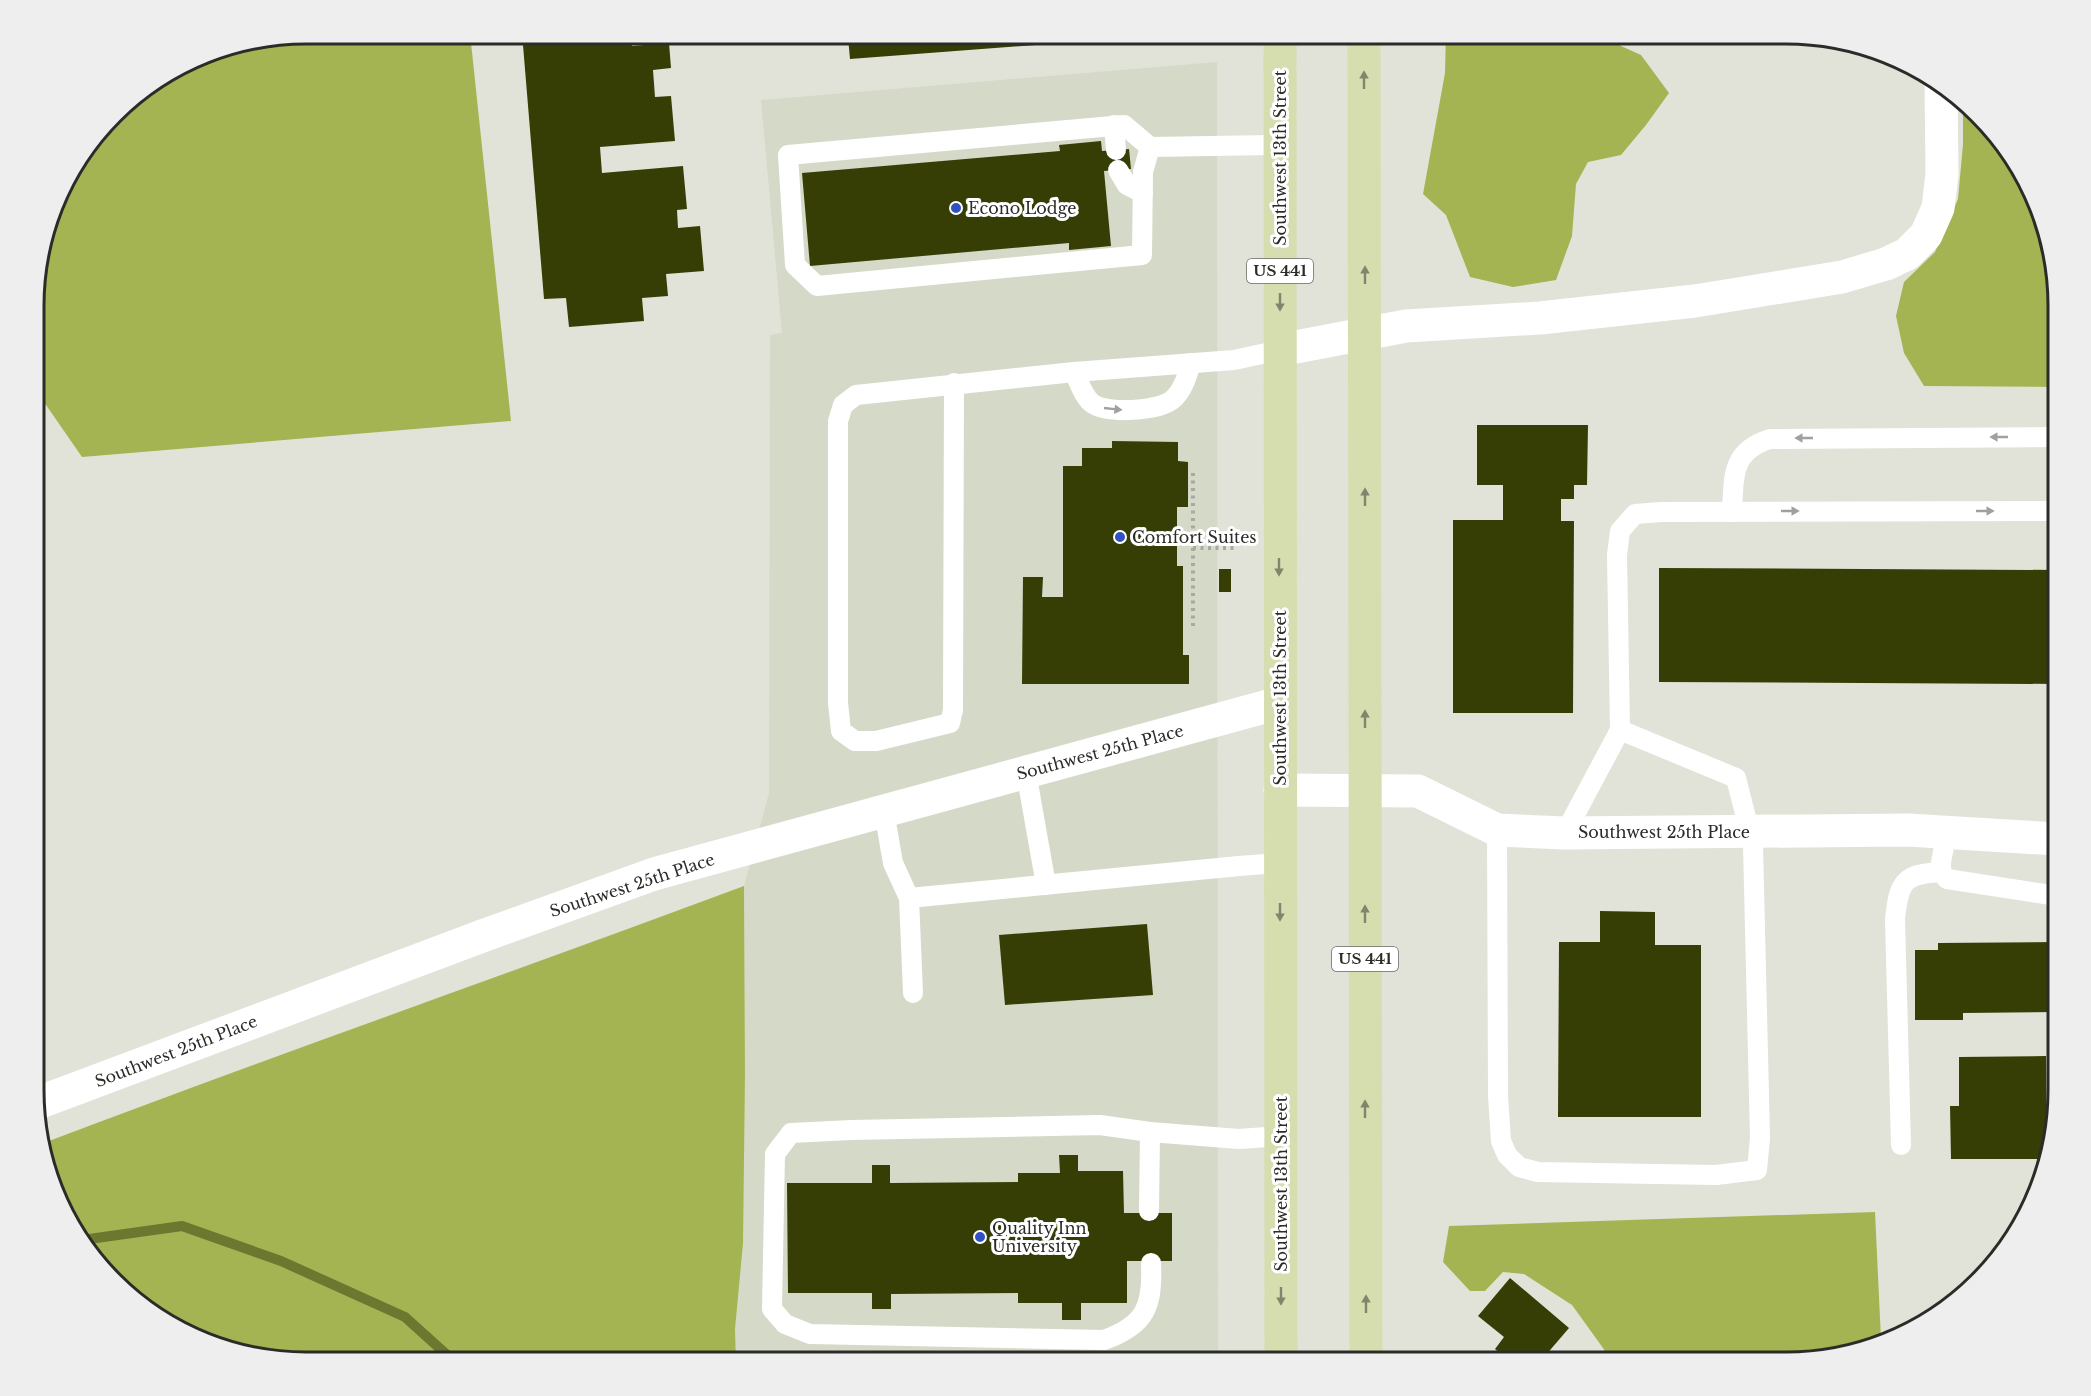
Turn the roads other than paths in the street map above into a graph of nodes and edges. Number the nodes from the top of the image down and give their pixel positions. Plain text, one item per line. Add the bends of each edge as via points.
1 (1280, 44) edge
2 (1364, 44) edge
3 (1941, 95) edge
4 (1114, 125) junction
5 (1280, 145) junction
6 (1150, 147) junction
7 (1116, 150) dead end
8 (1118, 170) dead end
9 (1143, 193) junction
10 (1365, 333) junction
11 (1280, 350) junction
12 (1191, 363) junction
13 (1074, 372) junction
14 (954, 383) junction
15 (2048, 437) edge
16 (2048, 511) edge
17 (1732, 512) junction
18 (1279, 703) junction
19 (1620, 730) junction
20 (1026, 772) junction
21 (1280, 790) junction
22 (1365, 791) junction
23 (884, 811) junction
24 (1497, 830) junction
25 (1748, 831) junction
26 (1947, 832) junction
27 (1565, 833) junction
28 (2048, 838) edge
29 (1280, 863) junction
30 (1941, 872) junction
31 (1046, 885) junction
32 (2048, 895) edge
33 (909, 898) junction
34 (913, 993) dead end
35 (44, 1101) edge
36 (1150, 1132) junction
37 (1281, 1136) junction
38 (1901, 1145) dead end
39 (1149, 1211) dead end
40 (1151, 1263) dead end
41 (1281, 1352) edge
42 (1366, 1352) edge

1 - 5 main road, Southwest 13th Street / US 441
10 -> 2 main road, US 441
3 - 10 street via 1942,174 1938,208 1926,235 1907,254 1886,264 1842,277 1683,302
4 - 6 lane via 1124,125
4 - 7 lane
4 - 9 lane via 788,154 795,265 817,286 1142,255
5 - 6 lane
5 -> 11 main road, Southwest 13th Street / US 441
6 - 9 lane via 1143,172
8 - 9 lane via 1127,185
10 - 11 street
22 -> 10 main road, US 441
11 - 12 lane via 1234,360
11 -> 18 main road, Southwest 13th Street / US 441
12 - 13 lane
13 -> 12 lane via 1093,404 1129,410 1170,402 1179,393
13 - 14 lane
14 - 14 lane via 856,395 843,405 838,421 838,703 841,731 855,741 876,741 950,723
15 -> 17 lane via 1770,438 1743,453 1734,472
17 -> 16 lane
17 - 19 lane via 1635,514 1620,531
18 - 20 street, Southwest 25th Place
18 - 21 main road, Southwest 13th Street / US 441
19 - 25 lane via 1736,778
19 - 27 lane
20 - 23 street, Southwest 25th Place
20 - 31 lane
21 - 22 street, Southwest 25th Place
21 - 29 main road, Southwest 13th Street / US 441
22 - 24 street, Southwest 25th Place via 1418,791
42 -> 22 main road, US 441
23 - 33 lane via 893,863
23 - 35 street, Southwest 25th Place via 654,874
24 - 25 lane via 1498,1096 1501,1141 1507,1155 1519,1167 1538,1172 1716,1175 1757,1170 1760,1149 1753,845
24 - 27 street, Southwest 25th Place
25 - 26 street, Southwest 25th Place
25 - 27 street, Southwest 25th Place
26 - 28 street, Southwest 25th Place
26 - 30 lane
29 - 31 lane
29 -> 37 main road, Southwest 13th Street / US 441
30 - 32 lane via 1947,879 1961,883
30 - 38 lane via 1908,878 1896,904
31 - 33 lane
33 - 34 lane
36 - 37 lane via 1239,1139
36 - 39 lane
36 - 40 lane via 1100,1125 791,1133 775,1154 772,1309 785,1324 810,1335 1104,1340 1125,1333 1143,1316 1152,1289
37 -> 41 main road, Southwest 13th Street / US 441

